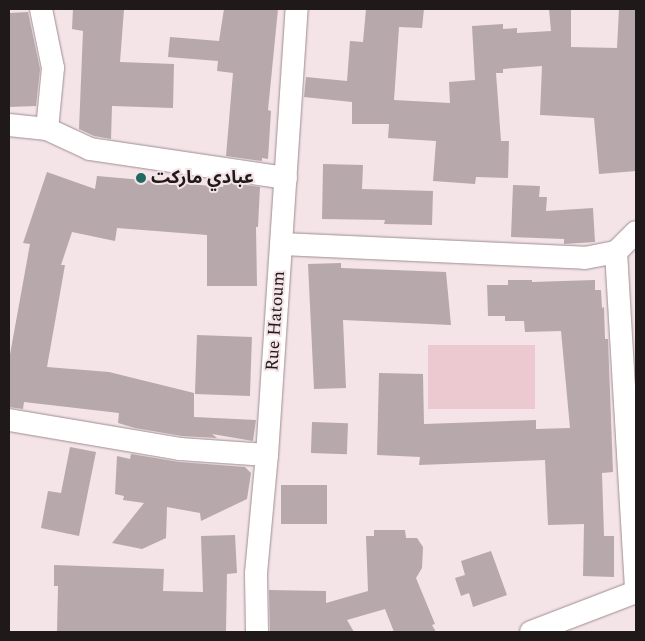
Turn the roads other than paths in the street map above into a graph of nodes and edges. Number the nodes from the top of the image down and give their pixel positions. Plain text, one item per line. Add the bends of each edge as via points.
1 (41, 9) edge
2 (297, 9) edge
3 (9, 125) edge
4 (47, 128) junction
5 (286, 178) junction
6 (636, 232) edge
7 (282, 244) junction
8 (616, 252) junction
9 (9, 420) edge
10 (267, 455) junction
11 (636, 592) edge
12 (257, 632) edge
13 (531, 632) edge

1 - 4 street via 53,68
2 - 5 street, Rue Hatoum
3 - 4 street
4 - 5 street via 90,149
5 - 7 street, Rue Hatoum
6 - 8 street
7 - 8 street via 586,258
7 - 10 street, Rue Hatoum
8 - 11 street
9 - 10 street via 180,449
10 - 12 street, Rue Hatoum via 256,573
11 - 13 street

